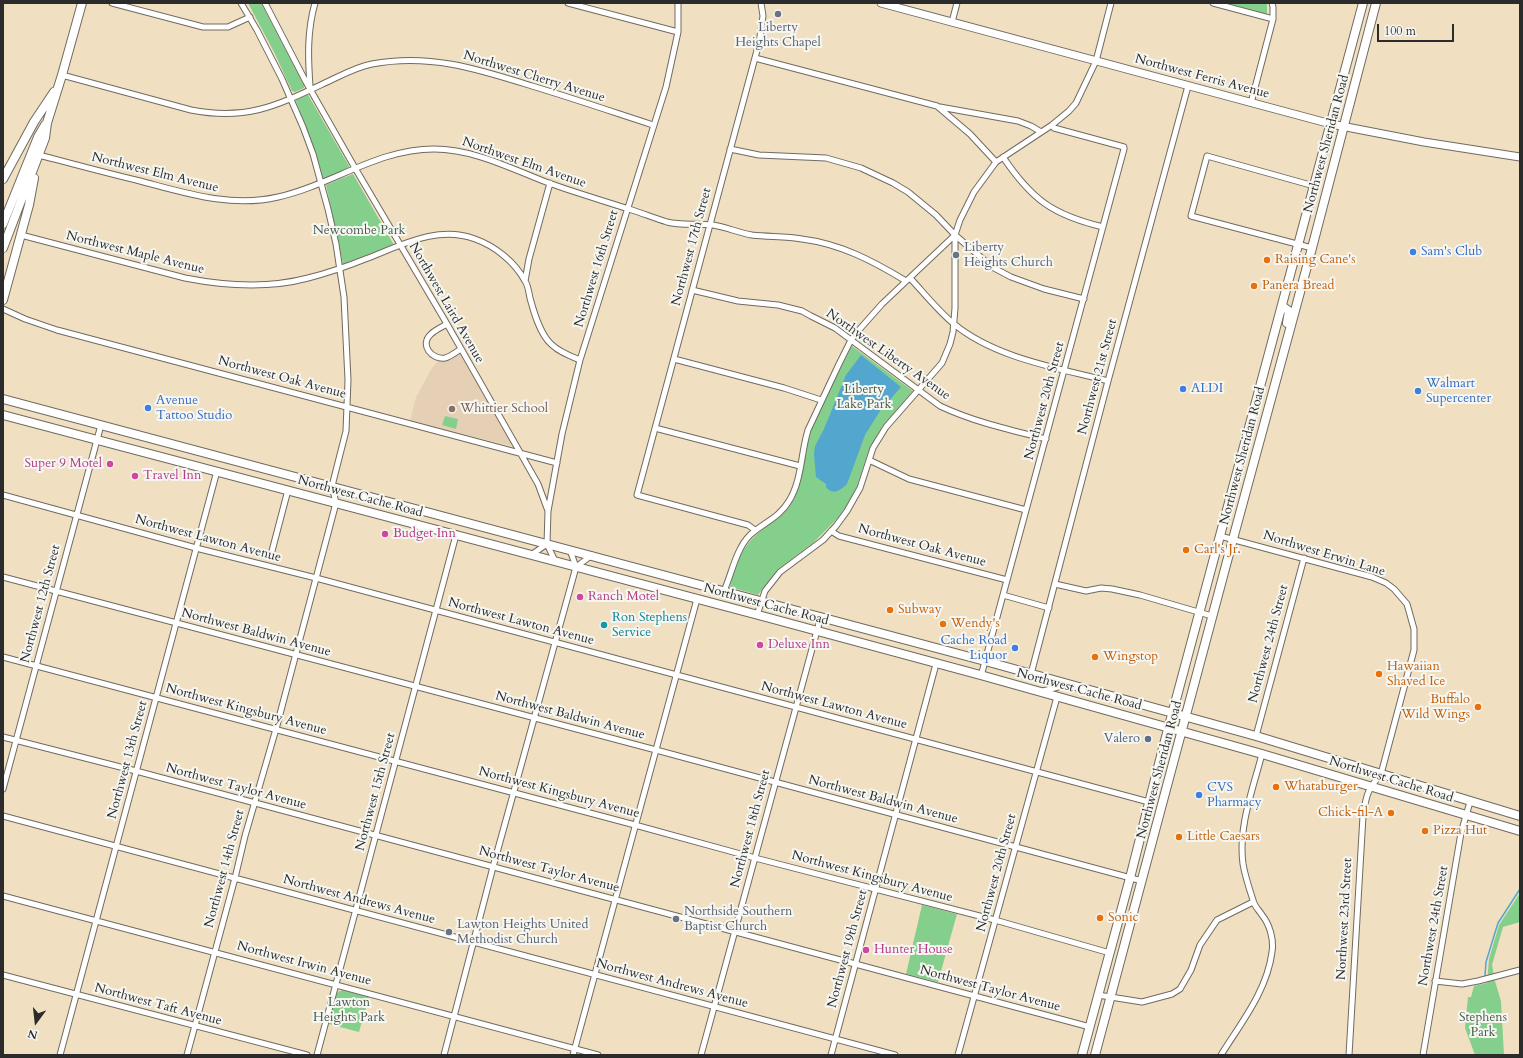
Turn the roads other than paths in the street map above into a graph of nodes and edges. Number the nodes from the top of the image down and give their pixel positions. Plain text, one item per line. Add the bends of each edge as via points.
1 (82, 3) edge
2 (112, 3) edge
3 (241, 3) edge
4 (265, 3) edge
5 (315, 3) edge
6 (568, 3) edge
7 (678, 3) edge
8 (761, 3) edge
9 (881, 3) edge
10 (957, 3) edge
11 (1111, 3) edge
12 (1213, 3) edge
13 (1272, 3) edge
14 (1363, 3) edge
15 (1376, 3) edge
16 (250, 17) junction
17 (1273, 19) junction
18 (952, 22) junction
19 (678, 32) junction
20 (755, 58) junction
21 (1096, 61) junction
22 (61, 79) junction
23 (1188, 86) junction
24 (310, 89) junction
25 (291, 98) junction
26 (1251, 103) junction
27 (937, 106) junction
28 (47, 123) junction
29 (1331, 124) junction
30 (653, 125) junction
31 (1052, 125) junction
32 (1344, 127) junction
33 (1041, 132) junction
34 (730, 149) junction
35 (39, 155) junction
36 (1003, 157) junction
37 (1520, 157) edge
38 (996, 162) junction
39 (354, 168) junction
40 (3, 180) edge
41 (550, 183) junction
42 (321, 184) junction
43 (1314, 186) junction
44 (628, 208) junction
45 (3, 224) edge
46 (710, 224) junction
47 (1103, 227) junction
48 (20, 235) junction
49 (955, 235) junction
50 (1298, 244) junction
51 (400, 246) junction
52 (3, 248) edge
53 (1312, 248) junction
54 (1292, 267) junction
55 (340, 269) junction
56 (908, 280) junction
57 (525, 281) junction
58 (692, 290) junction
59 (1084, 299) junction
60 (3, 300) edge
61 (1282, 306) junction
62 (3, 309) edge
63 (1296, 310) junction
64 (953, 323) junction
65 (447, 324) junction
66 (851, 340) junction
67 (461, 349) junction
68 (674, 359) junction
69 (580, 360) junction
70 (1065, 370) junction
71 (1277, 376) junction
72 (1108, 381) junction
73 (919, 391) junction
74 (3, 399) edge
75 (822, 400) junction
76 (348, 407) junction
77 (3, 415) edge
78 (101, 425) junction
79 (655, 428) junction
80 (1046, 439) junction
81 (97, 440) junction
82 (520, 452) junction
83 (869, 460) junction
84 (557, 463) junction
85 (800, 466) junction
86 (216, 471) junction
87 (332, 486) junction
88 (288, 490) junction
89 (3, 495) edge
90 (336, 503) junction
91 (1026, 510) junction
92 (548, 511) junction
93 (77, 515) junction
94 (755, 530) junction
95 (832, 531) junction
96 (456, 535) junction
97 (1220, 536) junction
98 (1233, 539) junction
99 (547, 544) junction
100 (196, 548) junction
101 (570, 550) junction
102 (272, 551) dead end
103 (531, 555) junction
104 (592, 556) junction
105 (1304, 558) junction
106 (555, 561) junction
107 (576, 567) junction
108 (3, 577) edge
109 (316, 578) junction
110 (1007, 580) junction
111 (1055, 584) junction
112 (724, 591) junction
113 (56, 592) junction
114 (1003, 595) junction
115 (697, 599) junction
116 (761, 601) junction
117 (1049, 608) junction
118 (435, 611) junction
119 (1200, 612) junction
120 (757, 615) junction
121 (821, 616) junction
122 (1212, 616) junction
123 (176, 623) junction
124 (816, 631) junction
125 (555, 642) junction
126 (296, 656) junction
127 (3, 657) edge
128 (985, 661) junction
129 (936, 664) junction
130 (36, 666) junction
131 (1032, 674) junction
132 (676, 675) junction
133 (981, 676) junction
134 (1060, 682) junction
135 (415, 687) junction
136 (1040, 692) junction
137 (1057, 697) junction
138 (156, 698) junction
139 (795, 708) junction
140 (1172, 713) junction
141 (1186, 717) junction
142 (534, 718) junction
143 (1168, 727) junction
144 (276, 729) junction
145 (1182, 731) junction
146 (1256, 736) junction
147 (3, 737) edge
148 (916, 740) junction
149 (16, 741) junction
150 (656, 750) junction
151 (1262, 754) junction
152 (395, 761) junction
153 (136, 771) junction
154 (1036, 771) junction
155 (1381, 774) junction
156 (775, 782) junction
157 (1370, 786) junction
158 (3, 789) edge
159 (514, 793) junction
160 (1148, 802) junction
161 (1470, 802) junction
162 (254, 803) junction
163 (896, 815) junction
164 (1465, 815) junction
165 (3, 816) edge
166 (1520, 816) edge
167 (635, 825) junction
168 (1520, 831) edge
169 (376, 836) junction
170 (116, 846) junction
171 (1015, 848) junction
172 (755, 858) junction
173 (493, 867) junction
174 (235, 878) junction
175 (1130, 878) junction
176 (1142, 882) junction
177 (876, 889) junction
178 (3, 896) edge
179 (615, 899) junction
180 (1253, 902) junction
181 (356, 910) junction
182 (995, 920) junction
183 (96, 921) junction
184 (735, 932) junction
185 (473, 942) junction
186 (215, 952) junction
187 (1110, 953) junction
188 (856, 964) junction
189 (1520, 970) edge
190 (595, 974) junction
191 (3, 975) edge
192 (1435, 981) junction
193 (335, 984) junction
194 (76, 995) junction
195 (1098, 995) junction
196 (975, 996) junction
197 (1111, 997) junction
198 (715, 1006) junction
199 (454, 1016) junction
200 (194, 1026) junction
201 (1090, 1028) junction
202 (835, 1039) junction
203 (575, 1049) junction
204 (60, 1055) edge
205 (188, 1055) edge
206 (307, 1055) edge
207 (317, 1055) edge
208 (444, 1055) edge
209 (573, 1055) edge
210 (598, 1055) edge
211 (701, 1055) edge
212 (831, 1055) edge
213 (895, 1055) edge
214 (958, 1055) edge
215 (1082, 1055) edge
216 (1095, 1055) edge
217 (1221, 1055) edge
218 (1349, 1055) edge
219 (1423, 1055) edge

1 - 22 main road
2 - 16 street via 204,27 228,27
3 - 16 street
4 - 24 street, Northwest Laird Avenue
5 - 24 street via 308,45
6 - 19 street
7 - 19 street, Northwest 16th Street
8 - 20 street, Northwest 17th Street via 762,27
9 - 18 main road, Northwest Ferris Avenue
10 - 18 street
11 - 21 street
12 - 17 street
13 - 17 street
14 - 29 main road, Northwest Sheridan Road
15 - 32 main road, Northwest Sheridan Road
16 - 25 street
17 - 26 street
18 - 21 main road, Northwest Ferris Avenue
19 - 30 street, Northwest 16th Street via 666,87
20 - 27 street
20 - 34 street, Northwest 17th Street
21 - 23 main road, Northwest Ferris Avenue
21 - 31 street via 1076,102
22 - 25 street, Northwest Cherry Avenue via 208,113 242,114
22 - 28 main road
22 - 40 main road via 34,122
23 - 26 main road, Northwest Ferris Avenue
23 - 72 street, Northwest 21st Street
24 - 25 street, Northwest Cherry Avenue
24 - 30 street, Northwest Cherry Avenue via 356,68 372,64 433,60 474,68
24 - 39 street, Northwest Laird Avenue
25 - 42 street
26 - 29 main road, Northwest Ferris Avenue
27 - 33 street via 1018,121
27 - 38 street via 970,134
28 - 35 main road
28 - 45 main road via 38,137
29 - 32 main road, Northwest Ferris Avenue
29 - 43 main road, Northwest Sheridan Road
30 - 44 street, Northwest 16th Street
31 - 33 street
31 - 47 street, Northwest 20th Street via 1054,128 1124,147
32 - 37 main road, Northwest Ferris Avenue
32 - 53 main road, Northwest Sheridan Road
33 - 36 street
34 - 46 street, Northwest 17th Street
34 - 49 street via 759,155 826,158 861,168 908,192
35 - 42 street, Northwest Elm Avenue via 195,196 226,201 276,198
35 - 48 main road
35 - 52 main road
36 - 38 street
36 - 47 street via 1029,192 1042,202 1072,218
38 - 49 street via 974,192
39 - 41 street, Northwest Elm Avenue via 399,153 437,149 468,153
39 - 42 street, Northwest Elm Avenue
39 - 51 street, Northwest Laird Avenue
41 - 44 street, Northwest Elm Avenue
41 - 57 street
42 - 55 street
43 - 50 main road, Northwest Sheridan Road
43 - 50 street via 1207,156 1191,216
44 - 46 street, Northwest Elm Avenue via 670,223
44 - 69 street, Northwest 16th Street
46 - 56 street, Northwest Elm Avenue via 750,234 800,238 824,243 860,255
46 - 58 street, Northwest 17th Street
47 - 59 street, Northwest 20th Street
48 - 55 street, Northwest Maple Avenue via 185,278 227,284 293,282
48 - 60 main road
49 - 56 street
49 - 59 street via 992,267 1010,277
49 - 64 street
50 - 53 street
50 - 54 main road, Northwest Sheridan Road
51 - 55 street, Northwest Maple Avenue
51 - 57 street, Northwest Maple Avenue via 412,240 438,234 474,238 494,248
51 - 65 street, Northwest Laird Avenue
53 - 63 main road, Northwest Sheridan Road
54 - 61 main road, Northwest Sheridan Road
54 - 63 main road via 1294,279 1289,304
55 - 76 street via 347,327
56 - 64 street, Northwest Elm Avenue
56 - 66 street via 870,317
57 - 69 street, Northwest Maple Avenue via 544,336 564,353
58 - 66 street, Northwest Liberty Avenue via 724,299 778,305 802,311 829,324
58 - 68 street, Northwest 17th Street
59 - 70 street, Northwest 20th Street
61 - 71 main road via 1289,311 1276,366
61 - 97 main road, Northwest Sheridan Road
62 - 76 street, Northwest Oak Avenue via 25,320 57,330
63 - 71 main road, Northwest Sheridan Road
64 - 70 street, Northwest Elm Avenue via 990,347
64 - 73 street via 950,344 942,363
65 - 67 street, Northwest Laird Avenue
65 - 67 street via 428,338 428,351 436,358 446,358
66 - 73 street, Northwest Liberty Avenue
66 - 75 street
67 - 82 street, Northwest Laird Avenue
68 - 75 street
68 - 79 street, Northwest 17th Street
69 - 84 street, Northwest 16th Street
70 - 72 street, Northwest Elm Avenue
70 - 80 street, Northwest 20th Street
71 - 98 main road, Northwest Sheridan Road
72 - 111 street, Northwest 21st Street
73 - 80 street, Northwest Liberty Avenue via 940,406 959,415
73 - 83 street via 886,427
74 - 78 main road, Northwest Cache Road
75 - 85 street via 805,441
76 - 82 street, Northwest Oak Avenue
76 - 87 street via 346,431
77 - 81 main road, Northwest Cache Road
78 - 81 street, Northwest 12th Street
78 - 87 main road, Northwest Cache Road
79 - 85 street
79 - 94 street, Northwest 17th Street via 637,495 748,525
80 - 91 street, Northwest 20th Street
81 - 86 main road, Northwest Cache Road
81 - 93 street, Northwest 12th Street
82 - 84 street, Northwest Oak Avenue
82 - 92 street, Northwest Laird Avenue via 538,484
83 - 91 street via 909,479
83 - 95 street via 854,501
84 - 92 street, Northwest 16th Street
85 - 94 street via 789,501 776,517
86 - 88 main road, Northwest Cache Road
86 - 100 street, Northwest 13th Street
87 - 90 street
87 - 99 main road, Northwest Cache Road
88 - 90 main road, Northwest Cache Road
88 - 102 street
89 - 93 street, Northwest Lawton Avenue
90 - 96 main road, Northwest Cache Road
90 - 109 street, Northwest 14th Street
91 - 110 street, Northwest 20th Street
92 - 99 street, Northwest 16th Street
93 - 100 street, Northwest Lawton Avenue
93 - 113 street, Northwest 12th Street
94 - 112 street via 736,557
95 - 110 street, Northwest Oak Avenue via 840,536
95 - 116 street via 780,572 765,591
96 - 103 main road, Northwest Cache Road
96 - 118 street, Northwest 15th Street
97 - 98 street, Northwest Erwin Lane
97 - 119 main road, Northwest Sheridan Road
98 - 105 street, Northwest Erwin Lane
98 - 122 main road, Northwest Sheridan Road
99 - 101 main road, Northwest Cache Road
99 - 103 street
99 - 106 street, Northwest 16th Street
100 - 109 street, Northwest Lawton Avenue
100 - 123 street, Northwest 13th Street
101 - 104 main road, Northwest Cache Road
101 - 107 street
103 - 106 main road, Northwest Cache Road
104 - 107 street
104 - 112 main road, Northwest Cache Road
105 - 146 street, Northwest 24th Street
105 - 155 street, Northwest Erwin Lane via 1386,583 1401,595 1410,611 1414,629 1414,650
106 - 107 main road, Northwest Cache Road
107 - 115 main road, Northwest Cache Road
107 - 125 street
108 - 113 street, Northwest Baldwin Avenue
109 - 118 street, Northwest Lawton Avenue
109 - 126 street, Northwest 14th Street
110 - 114 street, Northwest 20th Street
111 - 117 street, Northwest 21st Street
111 - 119 street via 1086,591 1112,589
112 - 116 main road, Northwest Cache Road
113 - 123 street, Northwest Baldwin Avenue
113 - 130 street, Northwest 12th Street
114 - 117 street
114 - 128 street, Northwest 20th Street
115 - 120 main road, Northwest Cache Road
115 - 132 street
116 - 120 street
116 - 121 main road, Northwest Cache Road
117 - 131 street, Northwest 21st Street
118 - 125 street, Northwest Lawton Avenue
118 - 135 street, Northwest 15th Street
119 - 122 street
119 - 140 main road, Northwest Sheridan Road
120 - 124 main road, Northwest Cache Road
121 - 124 street, Northwest 18th Street
121 - 128 main road, Northwest Cache Road
122 - 141 main road, Northwest Sheridan Road
123 - 126 street, Northwest Baldwin Avenue
123 - 138 street, Northwest 13th Street
124 - 129 main road, Northwest Cache Road
124 - 139 street, Northwest 18th Street
125 - 132 street, Northwest Lawton Avenue
125 - 142 street
126 - 135 street, Northwest Baldwin Avenue
126 - 144 street, Northwest 14th Street
127 - 130 street, Northwest Kingsbury Avenue
128 - 131 main road, Northwest Cache Road
128 - 133 street, Northwest 20th Street
129 - 133 main road, Northwest Cache Road
129 - 148 street, Northwest 19th Street
130 - 138 street, Northwest Kingsbury Avenue
130 - 149 street, Northwest 12th Street
131 - 134 main road, Northwest Cache Road
132 - 139 street, Northwest Lawton Avenue
132 - 150 street
133 - 136 main road, Northwest Cache Road
134 - 136 street via 1058,687
134 - 140 main road, Northwest Cache Road
135 - 142 street, Northwest Baldwin Avenue
135 - 152 street, Northwest 15th Street
136 - 137 main road, Northwest Cache Road
137 - 143 main road, Northwest Cache Road
137 - 154 street, Northwest 20th Street
138 - 144 street, Northwest Kingsbury Avenue
138 - 153 street, Northwest 13th Street
139 - 148 street, Northwest Lawton Avenue
139 - 156 street, Northwest 18th Street
140 - 141 main road, Northwest Cache Road
140 - 143 main road, Northwest Sheridan Road
141 - 145 main road, Northwest Sheridan Road
141 - 146 main road, Northwest Cache Road
142 - 150 street, Northwest Baldwin Avenue
142 - 159 street
143 - 145 main road, Northwest Cache Road
143 - 160 main road, Northwest Sheridan Road
144 - 152 street, Northwest Kingsbury Avenue
144 - 162 street, Northwest 14th Street
145 - 151 main road, Northwest Cache Road
145 - 176 main road, Northwest Sheridan Road
146 - 155 main road, Northwest Cache Road
147 - 149 street, Northwest Taylor Avenue
148 - 154 street, Northwest Lawton Avenue
148 - 163 street, Northwest 19th Street
149 - 153 street, Northwest Taylor Avenue
149 - 158 street, Northwest 12th Street
150 - 156 street, Northwest Baldwin Avenue
150 - 167 street
151 - 157 main road, Northwest Cache Road
151 - 180 street via 1243,829 1242,844
152 - 159 street, Northwest Kingsbury Avenue
152 - 169 street, Northwest 15th Street
153 - 162 street, Northwest Taylor Avenue
153 - 170 street, Northwest 13th Street
154 - 160 street, Northwest Lawton Avenue
154 - 171 street, Northwest 20th Street
155 - 157 street
155 - 161 main road, Northwest Cache Road
156 - 163 street, Northwest Baldwin Avenue
156 - 172 street, Northwest 18th Street
157 - 164 main road, Northwest Cache Road
157 - 218 street, Northwest 23rd Street via 1362,816
159 - 167 street, Northwest Kingsbury Avenue
159 - 173 street
160 - 175 main road, Northwest Sheridan Road
161 - 164 street, Northwest 24th Street
161 - 166 main road, Northwest Cache Road
162 - 169 street, Northwest Taylor Avenue
162 - 174 street, Northwest 14th Street
163 - 171 street, Northwest Baldwin Avenue
163 - 177 street, Northwest 19th Street
164 - 168 main road, Northwest Cache Road
164 - 192 street, Northwest 24th Street
165 - 170 street, Northwest Andrews Avenue
167 - 172 street, Northwest Kingsbury Avenue
167 - 179 street
169 - 173 street, Northwest Taylor Avenue
169 - 181 street, Northwest 15th Street
170 - 174 street, Northwest Andrews Avenue
170 - 183 street, Northwest 13th Street
171 - 175 street, Northwest Baldwin Avenue
171 - 182 street, Northwest 20th Street
172 - 177 street, Northwest Kingsbury Avenue
172 - 184 street, Northwest 18th Street
173 - 179 street, Northwest Taylor Avenue
173 - 185 street
174 - 181 street, Northwest Andrews Avenue
174 - 186 street, Northwest 14th Street
175 - 176 street, Northwest Baldwin Avenue
175 - 187 main road, Northwest Sheridan Road
176 - 197 main road, Northwest Sheridan Road
177 - 182 street, Northwest Kingsbury Avenue
177 - 188 street, Northwest 19th Street
178 - 183 street, Northwest Irwin Avenue
179 - 184 street, Northwest Taylor Avenue
179 - 190 street
180 - 197 street via 1218,920 1200,945 1191,970 1180,989 1172,994 1142,1002
180 - 217 street via 1268,924 1272,952 1266,979 1252,1008
181 - 185 street, Northwest Andrews Avenue
181 - 193 street, Northwest 15th Street
182 - 187 street, Northwest Kingsbury Avenue
182 - 196 street, Northwest 20th Street
183 - 186 street, Northwest Irwin Avenue
183 - 194 street, Northwest 13th Street
184 - 188 street, Northwest Taylor Avenue
184 - 198 street, Northwest 18th Street
185 - 190 street, Northwest Andrews Avenue
185 - 199 street
186 - 193 street, Northwest Irwin Avenue
186 - 200 street, Northwest 14th Street
187 - 195 main road, Northwest Sheridan Road
188 - 196 street, Northwest Taylor Avenue
188 - 202 street, Northwest 19th Street
189 - 192 street via 1462,984
190 - 198 street, Northwest Andrews Avenue
190 - 203 street
191 - 194 street, Northwest Taft Avenue
192 - 219 street, Northwest 24th Street
193 - 199 street, Northwest Irwin Avenue
193 - 207 street, Northwest 15th Street
194 - 200 street, Northwest Taft Avenue
194 - 204 street, Northwest 13th Street
195 - 197 street
195 - 201 main road, Northwest Sheridan Road
196 - 201 street, Northwest Taylor Avenue
196 - 214 street, Northwest 20th Street
197 - 216 main road, Northwest Sheridan Road
198 - 202 street, Northwest Andrews Avenue
198 - 211 street, Northwest 18th Street
199 - 203 street, Northwest Irwin Avenue
199 - 208 street
200 - 205 street, Northwest 14th Street
200 - 206 street, Northwest Taft Avenue
201 - 215 main road, Northwest Sheridan Road
202 - 212 street, Northwest 19th Street
202 - 213 street, Northwest Andrews Avenue
203 - 209 street
203 - 210 street, Northwest Irwin Avenue

